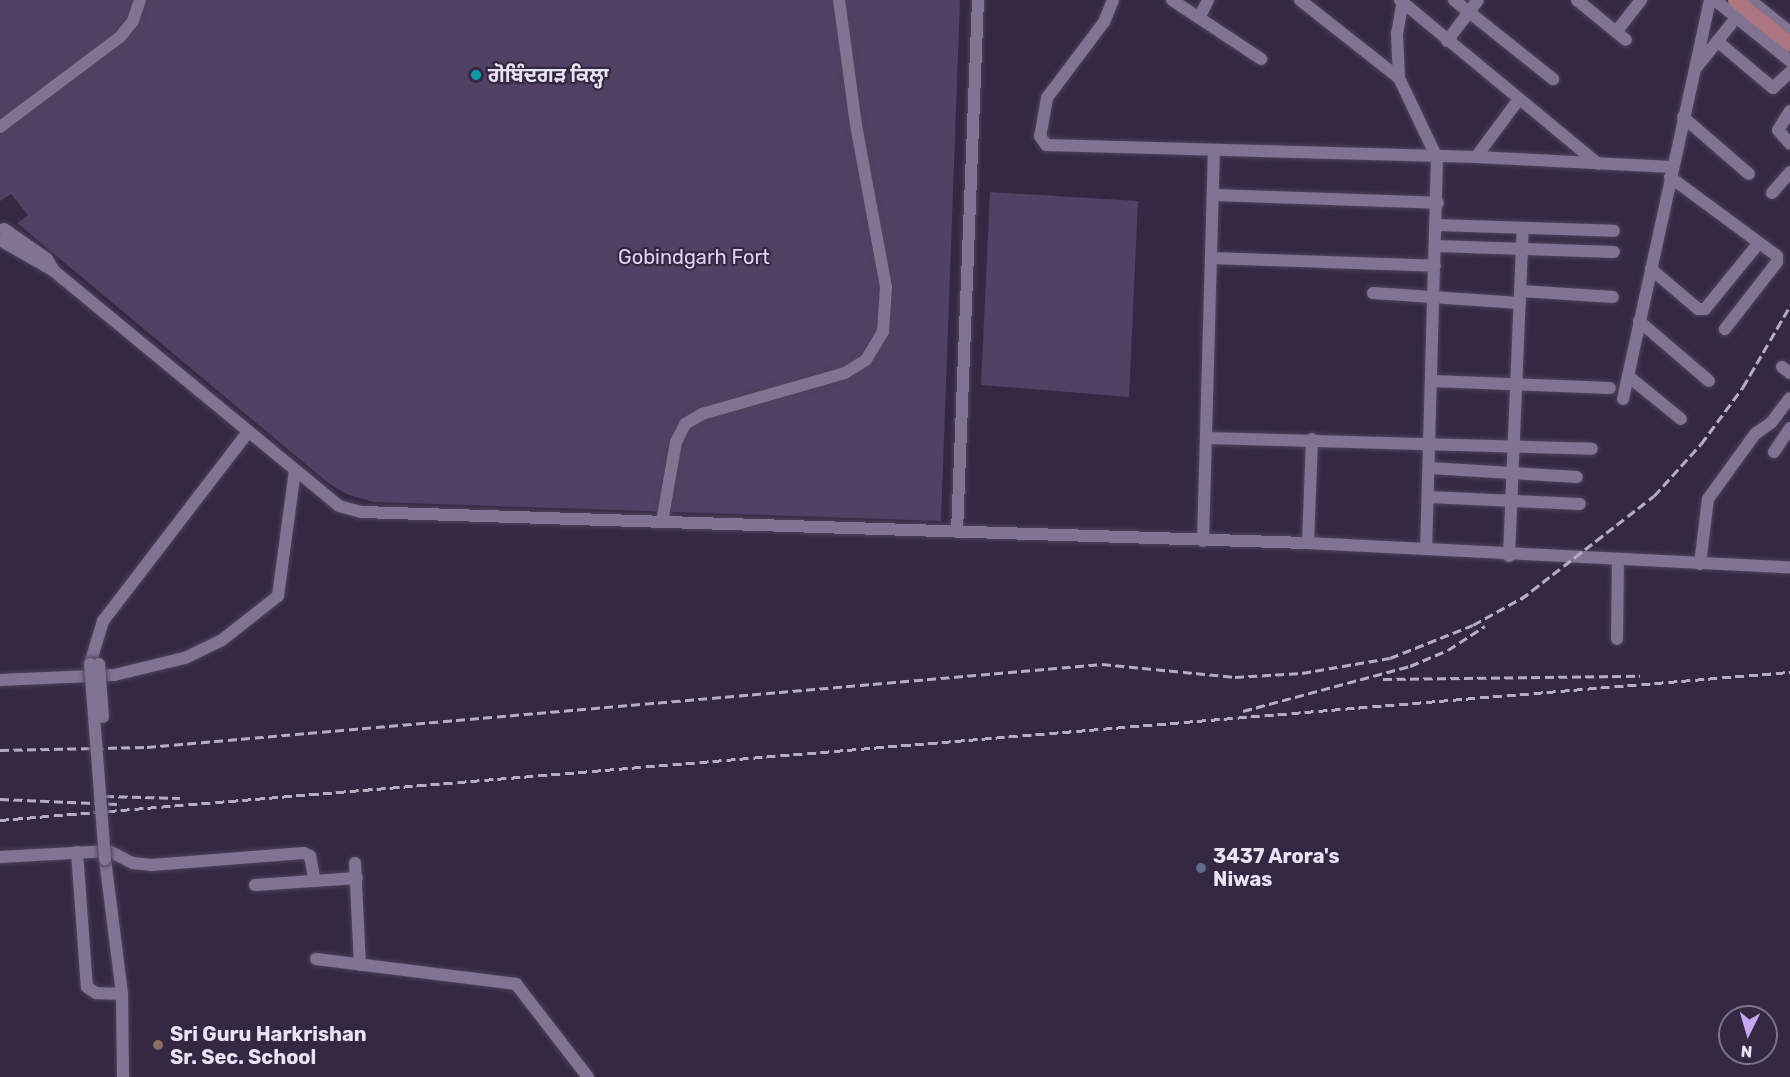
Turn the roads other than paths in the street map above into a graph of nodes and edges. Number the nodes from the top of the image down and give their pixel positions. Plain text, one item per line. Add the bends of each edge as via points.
1 (140, 0) edge
2 (839, 0) edge
3 (978, 0) edge
4 (1113, 0) edge
5 (1172, 0) edge
6 (1208, 0) edge
7 (1300, 0) edge
8 (1454, 0) edge
9 (1478, 0) edge
10 (1576, 0) edge
11 (1713, 0) edge
12 (1734, 0) edge
13 (1750, 0) edge
14 (1402, 1) edge
15 (1635, 2) edge
16 (1469, 11) junction
17 (1199, 18) junction
18 (1731, 24) dead end
19 (1790, 32) edge
20 (1447, 41) junction
21 (1717, 41) junction
22 (1790, 44) edge
23 (1261, 59) dead end
24 (1790, 61) edge
25 (1694, 70) junction
26 (1790, 72) edge
27 (1399, 78) junction
28 (1553, 79) dead end
29 (1519, 99) junction
30 (1790, 111) edge
31 (1683, 117) junction
32 (0, 127) edge
33 (1790, 144) edge
34 (1214, 152) junction
35 (1476, 157) junction
36 (1437, 158) junction
37 (1598, 164) junction
38 (1671, 172) junction
39 (1790, 172) edge
40 (1749, 174) dead end
41 (1772, 193) dead end
42 (1213, 195) junction
43 (1438, 202) junction
44 (1437, 225) junction
45 (1523, 228) junction
46 (1, 230) edge
47 (1614, 231) dead end
48 (1758, 244) junction
49 (1436, 246) junction
50 (1523, 249) junction
51 (1614, 252) dead end
52 (1211, 258) junction
53 (1436, 266) junction
54 (1651, 269) junction
55 (1373, 293) dead end
56 (1435, 296) junction
57 (1520, 297) junction
58 (1613, 297) dead end
59 (1640, 321) junction
60 (1725, 329) dead end
61 (1628, 376) junction
62 (1433, 381) junction
63 (1710, 381) dead end
64 (1518, 383) junction
65 (1610, 388) dead end
66 (1790, 398) edge
67 (1623, 399) dead end
68 (1681, 419) dead end
69 (1790, 428) edge
70 (247, 433) junction
71 (1207, 438) junction
72 (1312, 439) junction
73 (1431, 442) junction
74 (1515, 444) junction
75 (1592, 449) dead end
76 (1774, 452) dead end
77 (1430, 468) junction
78 (295, 471) junction
79 (1513, 473) junction
80 (1577, 477) dead end
81 (1428, 496) junction
82 (1512, 501) junction
83 (1580, 504) dead end
84 (662, 522) junction
85 (957, 532) junction
86 (1203, 541) junction
87 (1308, 543) junction
88 (1426, 548) junction
89 (1509, 556) junction
90 (1618, 560) junction
91 (1700, 564) junction
92 (1790, 567) edge
93 (1617, 639) dead end
94 (0, 680) edge
95 (77, 852) junction
96 (0, 857) edge
97 (355, 863) dead end
98 (357, 878) junction
99 (315, 881) junction
100 (255, 885) dead end
101 (316, 959) dead end
102 (360, 965) junction
103 (122, 994) junction
104 (123, 1077) edge
105 (588, 1077) edge

1 - 32 street via 133,21 120,37
2 - 84 street via 886,287 883,332 866,360 845,373 702,414 684,424 676,442
3 - 85 street
4 - 34 street via 1104,22 1047,98 1041,122 1042,142 1051,146
5 - 17 street
6 - 17 street
7 - 27 street
8 - 16 street
9 - 16 street
10 - 15 street via 1621,36
11 - 24 street
11 - 25 street
12 - 22 main road
13 - 19 street
14 - 20 street
14 - 27 street via 1397,33
16 - 20 street
16 - 28 street
17 - 23 street
18 - 21 street
20 - 29 street
21 - 25 street
21 - 26 street via 1773,88
25 - 31 street
27 - 36 street
29 - 35 street
29 - 37 street
30 - 33 street via 1778,130
31 - 38 street
31 - 40 street
34 - 36 street
34 - 42 street
35 - 36 street
35 - 37 street
36 - 43 street
37 - 38 street
38 - 48 street
38 - 54 street
39 - 41 street
42 - 43 street
42 - 52 street
43 - 44 street
44 - 45 street
44 - 49 street
45 - 47 street
45 - 50 street
46 - 70 street via 46,259 54,271
48 - 54 street via 1705,309 1698,309
48 - 60 street via 1774,254 1777,262
49 - 50 street
49 - 53 street
50 - 51 street
50 - 57 street
52 - 53 street
52 - 71 street
53 - 56 street
54 - 59 street
55 - 56 street
56 - 57 street
56 - 62 street
57 - 58 street
57 - 64 street
59 - 61 street
59 - 63 street
61 - 67 street
61 - 68 street
62 - 64 street
62 - 73 street
64 - 65 street
64 - 74 street
66 - 91 street via 1771,423 1755,434 1708,499
69 - 76 street
70 - 78 street
70 - 103 street, bridge via 103,621 95,661 108,862
71 - 72 street
71 - 86 street
72 - 73 street
72 - 87 street
73 - 74 street
73 - 77 street
74 - 75 street
74 - 79 street
77 - 79 street
77 - 81 street
78 - 84 street via 339,506 362,512
78 - 94 street via 278,596 222,640 185,658 114,675
79 - 80 street
79 - 82 street
81 - 82 street
81 - 88 street
82 - 83 street
82 - 89 street
84 - 85 street
85 - 86 street
86 - 87 street
87 - 88 street
88 - 89 street
89 - 90 street
90 - 91 street
90 - 93 street
91 - 92 street
95 - 96 street
95 - 99 street via 109,851 151,865 304,853 310,856
95 - 103 street via 87,987 96,993
97 - 98 street
98 - 99 street
98 - 102 street
99 - 100 street
101 - 102 street
102 - 105 street via 516,984
103 - 104 street

